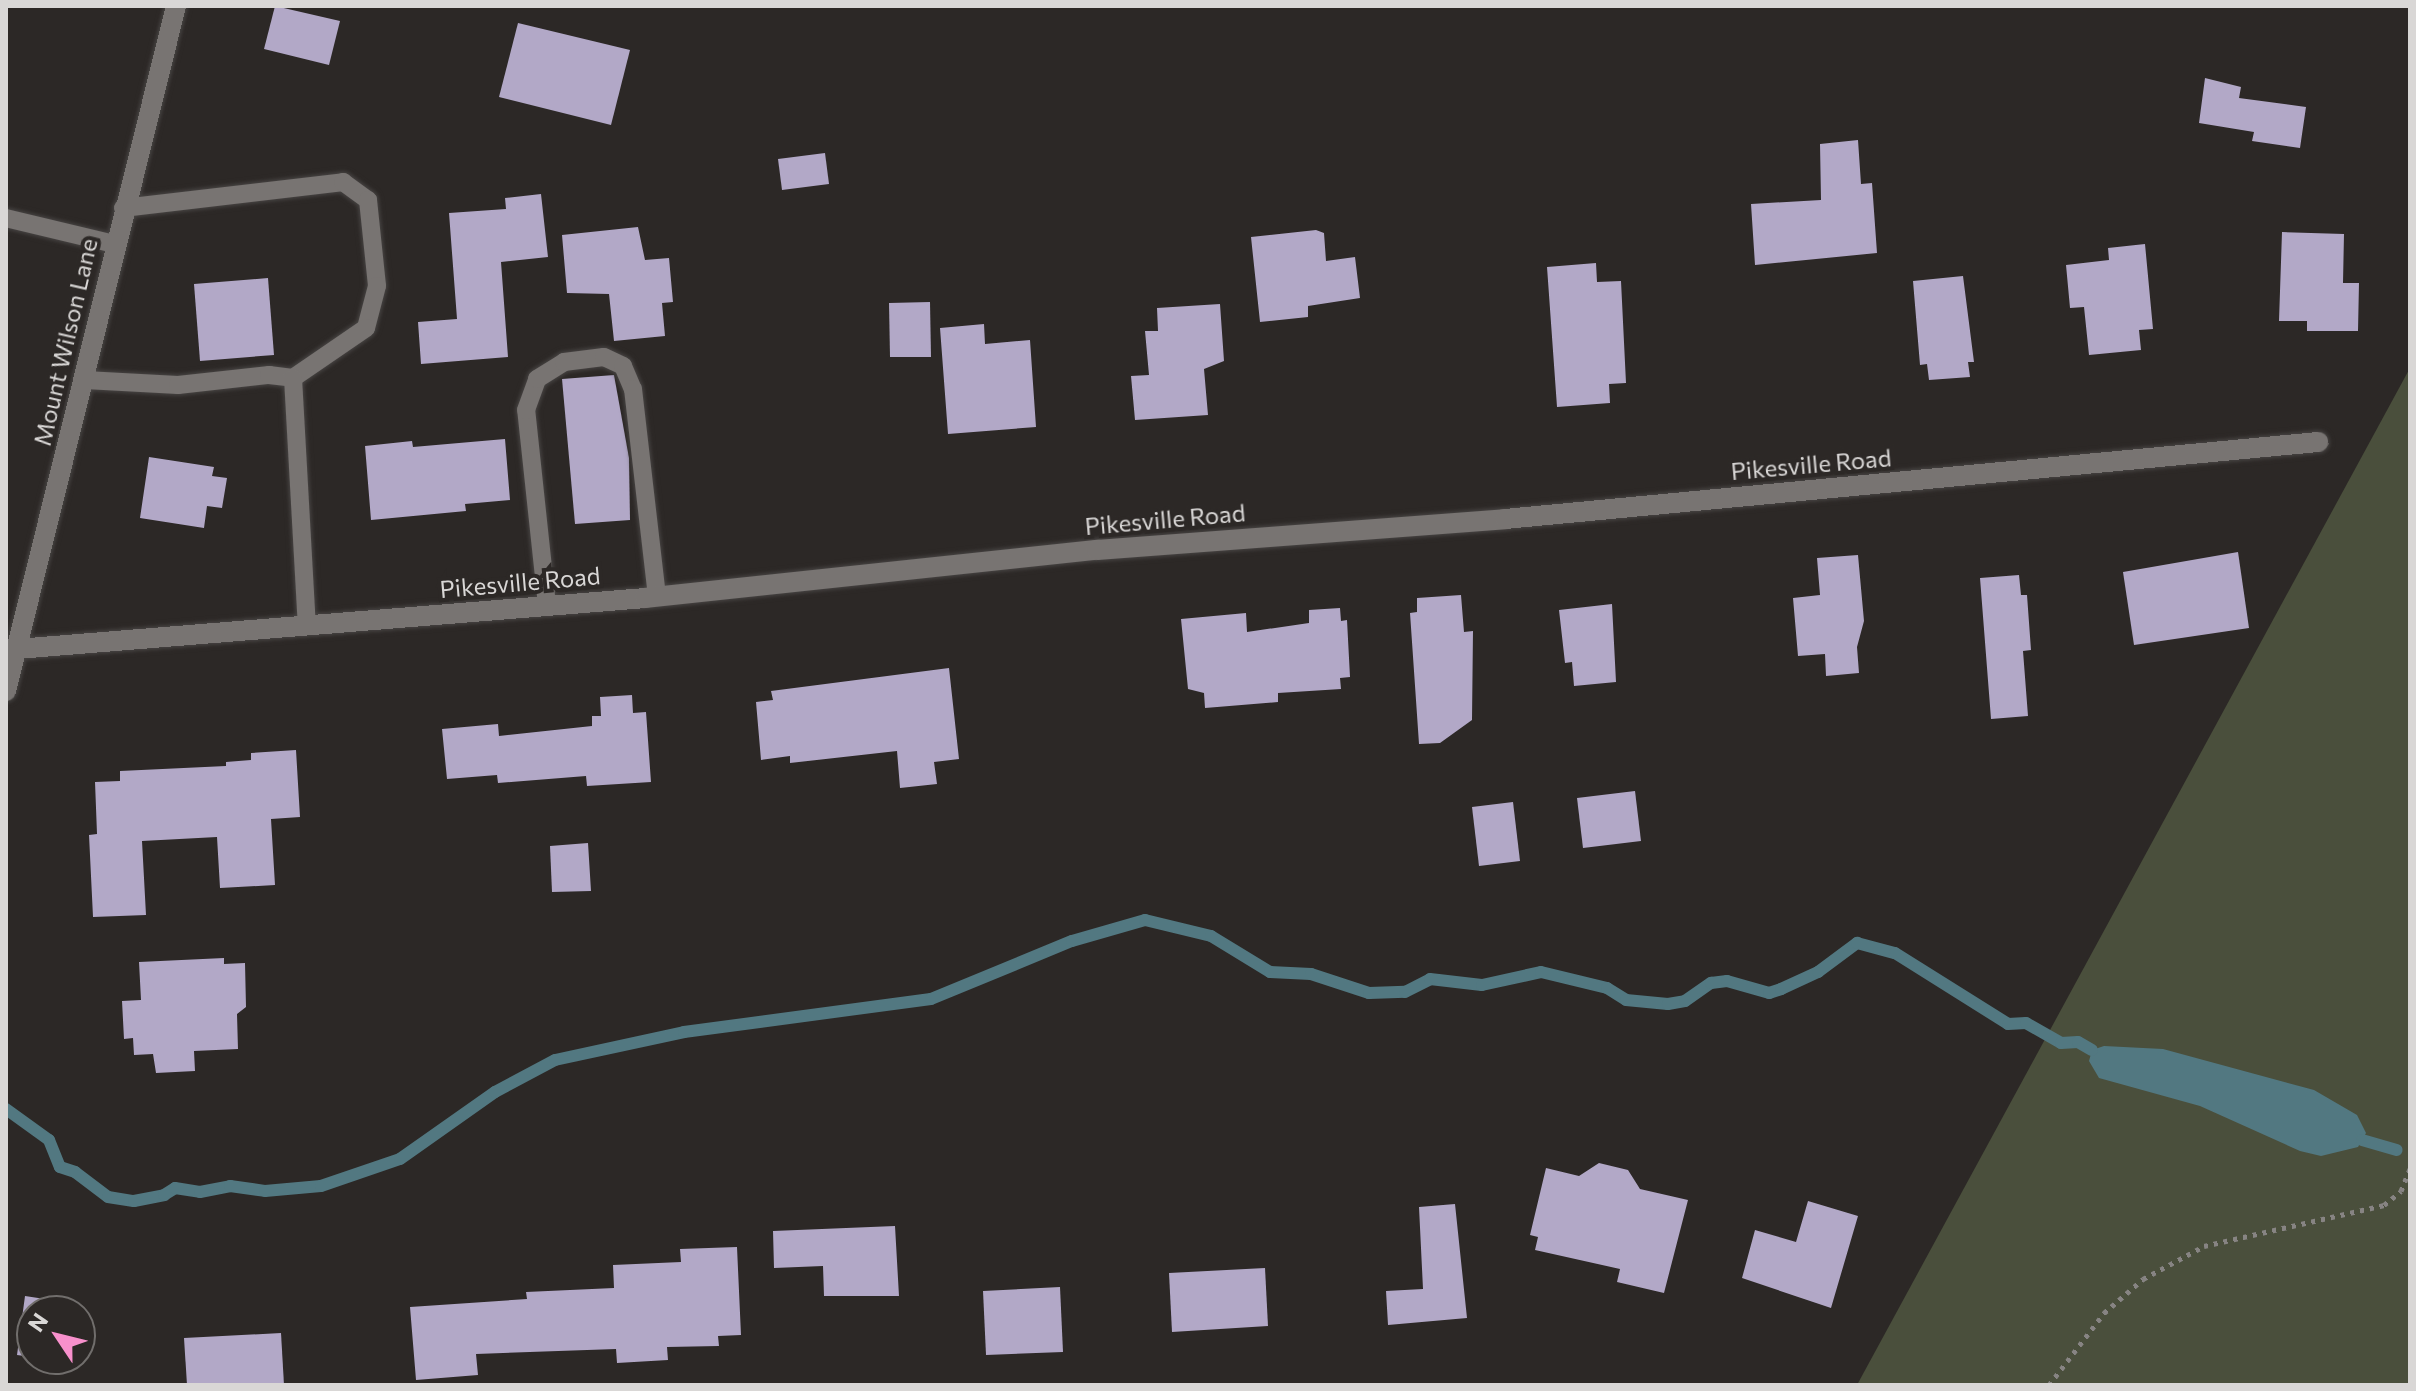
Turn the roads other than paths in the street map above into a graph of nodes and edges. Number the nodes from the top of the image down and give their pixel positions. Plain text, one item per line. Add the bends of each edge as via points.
1 (176, 6) edge
2 (123, 208) junction
3 (6, 218) edge
4 (114, 244) junction
5 (293, 378) junction
6 (85, 380) junction
7 (2318, 442) dead end
8 (657, 596) junction
9 (547, 605) junction
10 (307, 625) junction
11 (17, 649) junction
12 (6, 691) edge

1 - 2 street, Mount Wilson Lane
2 - 4 street, Mount Wilson Lane
2 - 5 lane via 343,182 368,200 377,286 366,328
3 - 4 lane
4 - 6 street, Mount Wilson Lane
5 - 6 lane via 269,375 178,385
5 - 10 lane
6 - 11 street, Mount Wilson Lane
7 - 8 street, Pikesville Road via 1505,519 1097,550
8 - 9 street, Pikesville Road
8 - 9 lane via 633,389 623,366 604,357 564,362 537,379 526,410
9 - 10 street, Pikesville Road
10 - 11 street, Pikesville Road
11 - 12 street, Mount Wilson Lane

